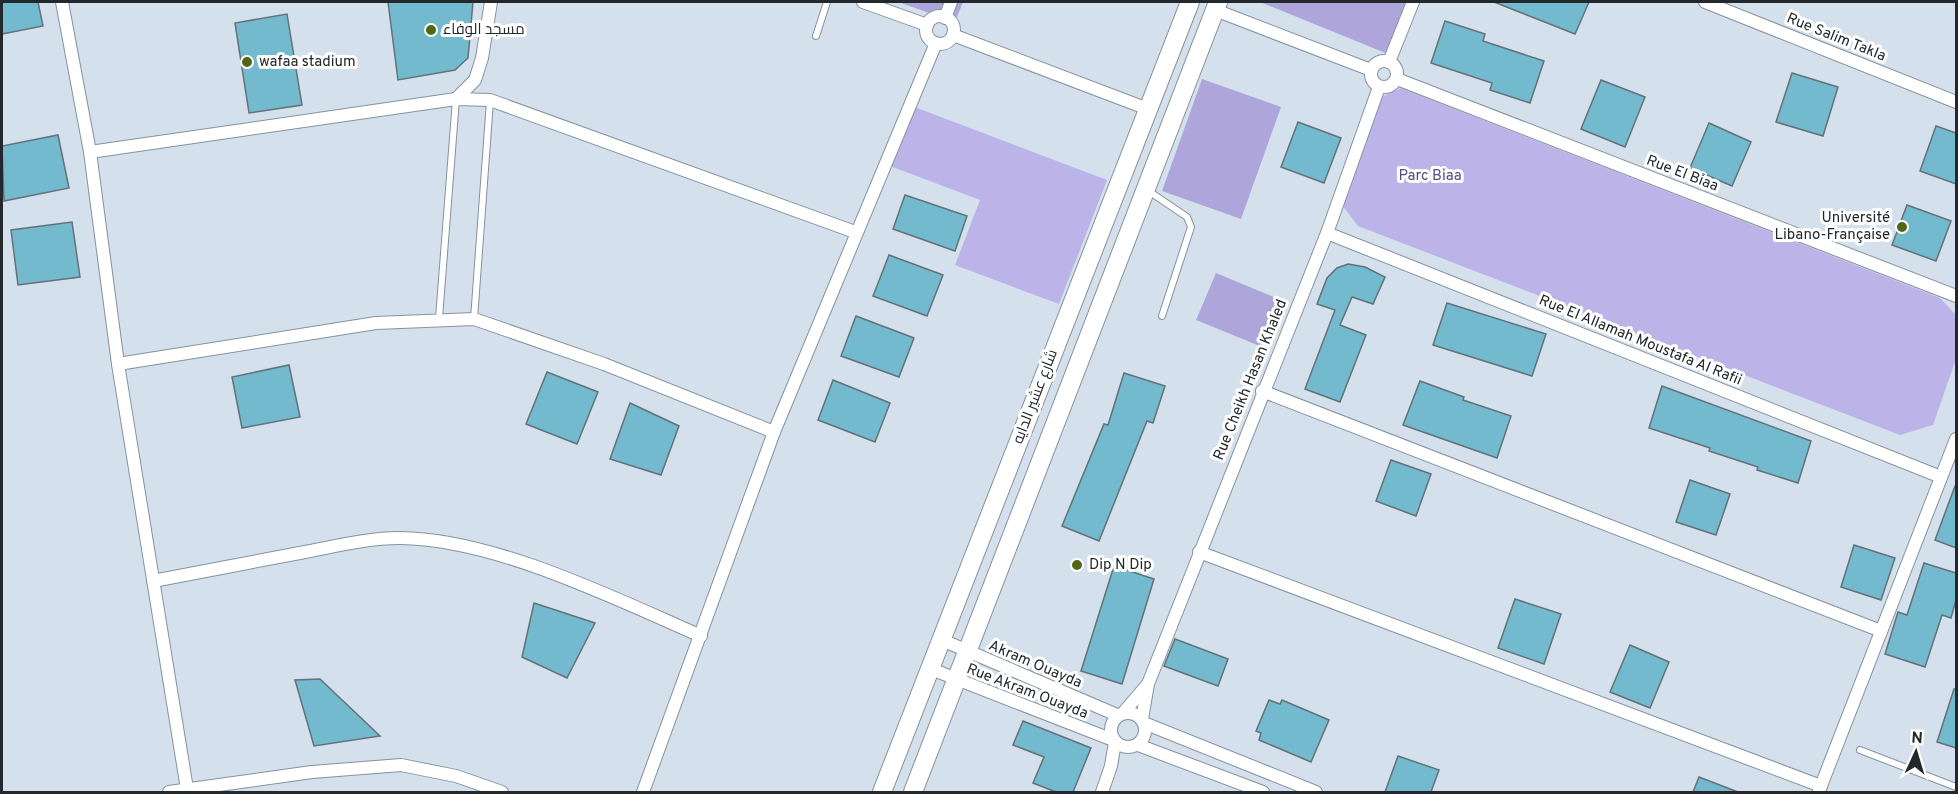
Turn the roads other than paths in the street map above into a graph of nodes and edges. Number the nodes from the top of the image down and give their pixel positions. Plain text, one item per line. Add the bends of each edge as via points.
1 (62, 2) edge
2 (491, 2) edge
3 (827, 2) edge
4 (863, 2) edge
5 (951, 2) edge
6 (1190, 2) edge
7 (1413, 2) edge
8 (1705, 2) edge
9 (1216, 6) edge
10 (945, 18) junction
11 (927, 26) junction
12 (953, 35) junction
13 (816, 36) dead end
14 (936, 43) junction
15 (1389, 62) junction
16 (1371, 70) junction
17 (1397, 79) junction
18 (475, 80) junction
19 (1379, 87) junction
20 (456, 99) junction
21 (490, 100) junction
22 (1956, 102) edge
23 (1149, 109) junction
24 (90, 152) junction
25 (1146, 190) junction
26 (855, 232) junction
27 (1327, 233) junction
28 (1956, 296) edge
29 (1162, 316) dead end
30 (439, 318) junction
31 (474, 319) junction
32 (118, 364) junction
33 (1262, 391) junction
34 (774, 432) junction
35 (1956, 439) edge
36 (1941, 477) junction
37 (1199, 552) junction
38 (153, 581) junction
39 (1881, 631) junction
40 (701, 636) junction
41 (942, 640) junction
42 (967, 652) junction
43 (931, 669) junction
44 (956, 681) junction
45 (1148, 684) junction
46 (1120, 714) junction
47 (1143, 721) junction
48 (1114, 741) junction
49 (1135, 746) junction
50 (1860, 750) dead end
51 (1112, 766) junction
52 (1956, 787) edge
53 (187, 789) junction
54 (1820, 789) edge
55 (169, 792) edge
56 (502, 792) edge
57 (643, 792) edge
58 (882, 792) edge
59 (913, 792) edge
60 (1102, 792) edge
61 (1263, 792) edge
62 (1317, 792) edge

1 - 24 street
2 - 18 street
3 - 13 lane
4 - 11 street
5 - 10 street
6 - 23 street, شارع عشير الدايه
7 - 15 street
8 - 22 street, Rue Salim Takla
9 - 16 street
9 - 25 street, شارع عشير الدايه
10 - 11 street via 938,16
10 - 12 street via 953,24
11 - 14 street via 927,36
12 - 14 street via 941,44
12 - 23 street
14 - 26 street
15 - 16 street via 1382,61
15 - 17 street
16 - 19 street
17 - 19 street via 1392,85
17 - 28 street, Rue El Biaa
18 - 20 street
18 - 21 street
19 - 27 street, Rue Cheikh Hasan Khaled
20 - 21 street
20 - 24 street
20 - 30 lane
21 - 26 street
21 - 31 lane
23 - 41 street, شارع عشير الدايه
24 - 32 street
25 - 29 lane via 1187,217 1191,227
25 - 42 street, شارع عشير الدايه
26 - 34 street
27 - 33 street, Rue Cheikh Hasan Khaled
27 - 36 street, Rue El Allamah Moustafa Al Rafii
30 - 31 street
30 - 32 street via 376,323
31 - 34 street via 604,364
32 - 38 street
33 - 37 street, Rue Cheikh Hasan Khaled
33 - 39 street
34 - 40 street
35 - 36 street
36 - 39 street
37 - 45 street, Rue Cheikh Hasan Khaled
37 - 54 street
38 - 40 street via 351,544 398,538 443,541 518,561
38 - 53 street
39 - 54 street
40 - 57 street
41 - 42 street, Akram Ouayda
41 - 43 street, شارع عشير الدايه
42 - 44 street, شارع عشير الدايه
42 - 46 street, Akram Ouayda
43 - 44 street, Rue Akram Ouayda
43 - 58 street, شارع عشير الدايه
44 - 48 street, Rue Akram Ouayda
44 - 59 street, شارع عشير الدايه
45 - 46 street, Rue Cheikh Hasan Khaled
45 - 47 street, Rue Cheikh Hasan Khaled
46 - 47 street via 1130,712
46 - 48 street via 1111,729
47 - 49 street via 1145,735
47 - 62 street
48 - 49 street
48 - 51 street
49 - 51 street
49 - 61 street
50 - 52 lane
51 - 60 street
53 - 55 street
53 - 56 street via 401,765 456,776

